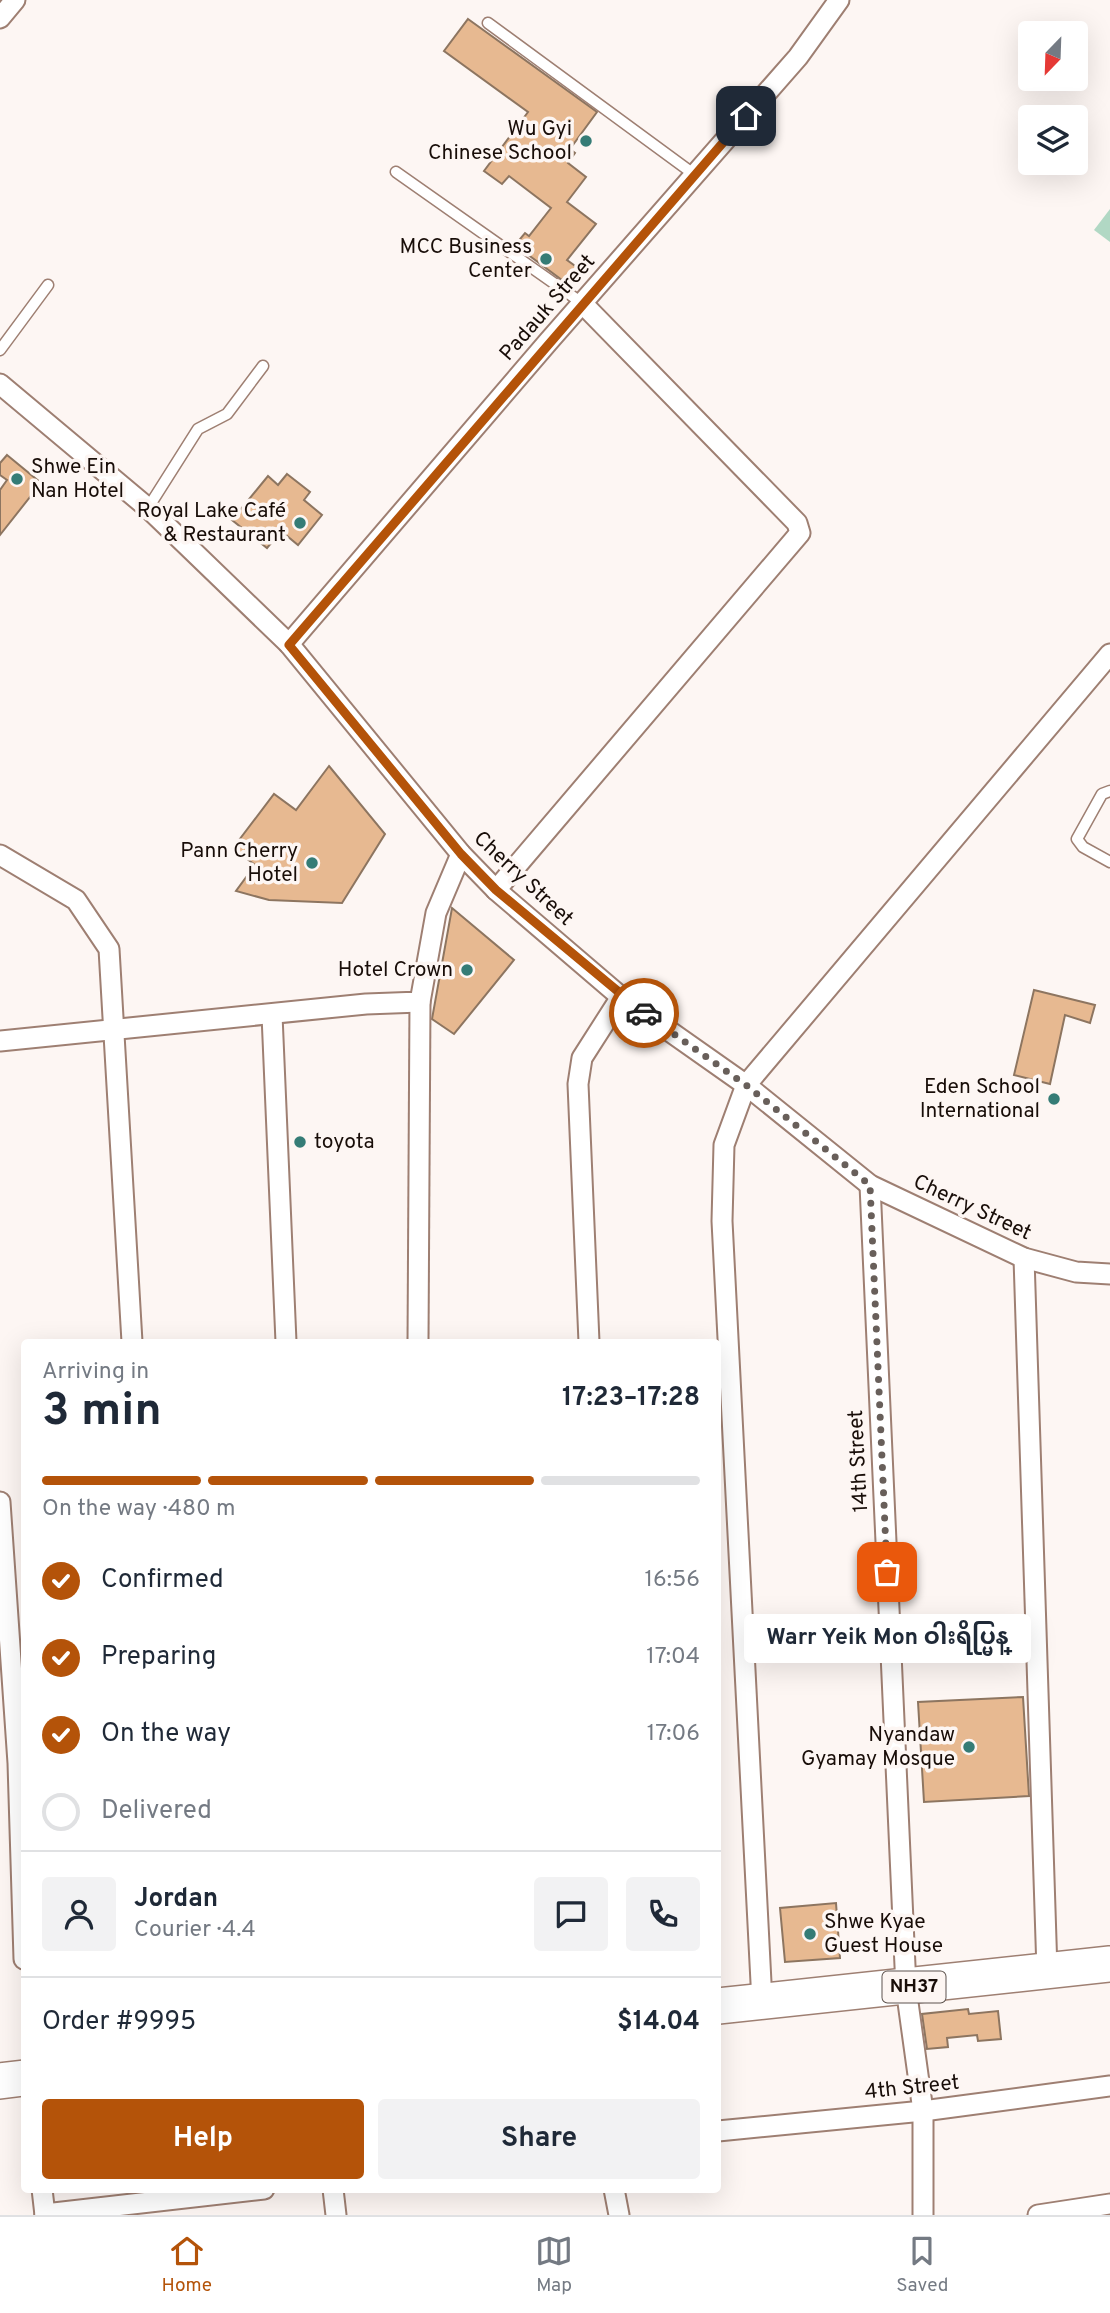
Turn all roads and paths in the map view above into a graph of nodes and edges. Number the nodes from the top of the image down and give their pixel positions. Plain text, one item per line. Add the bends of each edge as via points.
1 (15, 0) edge
2 (839, 0) edge
3 (0, 18) edge
4 (488, 23) dead end
5 (396, 172) dead end
6 (695, 175) junction
7 (48, 285) dead end
8 (582, 303) junction
9 (0, 350) edge
10 (263, 366) dead end
11 (0, 384) edge
12 (148, 508) junction
13 (289, 645) junction
14 (1110, 654) edge
15 (1110, 791) edge
16 (461, 854) junction
17 (0, 855) edge
18 (1110, 862) edge
19 (496, 890) junction
20 (621, 997) junction
21 (420, 1002) junction
22 (272, 1015) junction
23 (115, 1029) junction
24 (0, 1041) edge
25 (746, 1085) junction
26 (870, 1185) junction
27 (1024, 1258) junction
28 (1110, 1274) edge
29 (132, 1339) edge
30 (286, 1339) edge
31 (418, 1339) edge
32 (589, 1339) edge
33 (0, 1502) edge
34 (3, 1607) edge
35 (9, 1764) edge
36 (21, 1920) edge
37 (1110, 1964) edge
38 (1047, 1971) junction
39 (906, 1987) junction
40 (762, 2002) junction
41 (721, 2006) edge
42 (21, 2078) edge
43 (0, 2081) edge
44 (1110, 2086) edge
45 (923, 2111) junction
46 (721, 2130) edge
47 (42, 2193) edge
48 (229, 2193) edge
49 (334, 2193) edge
50 (615, 2193) edge
51 (1110, 2204) edge
52 (45, 2214) edge
53 (336, 2215) edge
54 (619, 2215) edge
55 (923, 2215) edge
56 (1038, 2215) edge

1 - 3 street
2 - 6 street, Padauk Street via 798,57
4 - 6 lane
5 - 8 lane
6 - 8 street, Padauk Street
7 - 9 lane
8 - 13 street, Padauk Street
8 - 19 street via 797,523 800,533
10 - 12 lane via 227,414 198,429
11 - 12 street, Cherry Street
12 - 13 street, Cherry Street
13 - 16 street, Cherry Street
14 - 25 street
15 - 18 lane via 1102,794 1077,839
16 - 19 street, Cherry Street
16 - 21 street via 436,913
17 - 23 street via 76,900 109,949
19 - 20 street, Cherry Street
20 - 25 street, Cherry Street
20 - 32 street via 582,1058 578,1084
21 - 22 street via 366,1003
21 - 31 street
22 - 23 street
22 - 30 street
23 - 24 street
23 - 29 street
25 - 26 street, Cherry Street
25 - 40 street via 724,1146 722,1221
26 - 27 street, Cherry Street
26 - 39 street, 14th Street
27 - 28 street, Cherry Street via 1076,1272
27 - 38 street
33 - 34 street
34 - 35 street
35 - 36 street
37 - 38 highway, NH37
38 - 39 highway, NH37
39 - 40 highway, NH37
39 - 45 street, 14th Street
40 - 41 highway, NH37
42 - 43 highway
44 - 45 street, 4th Street
45 - 46 street, 4th Street
45 - 55 street, 14th Street
47 - 52 street
48 - 52 street
49 - 53 street
50 - 54 street
51 - 56 street

